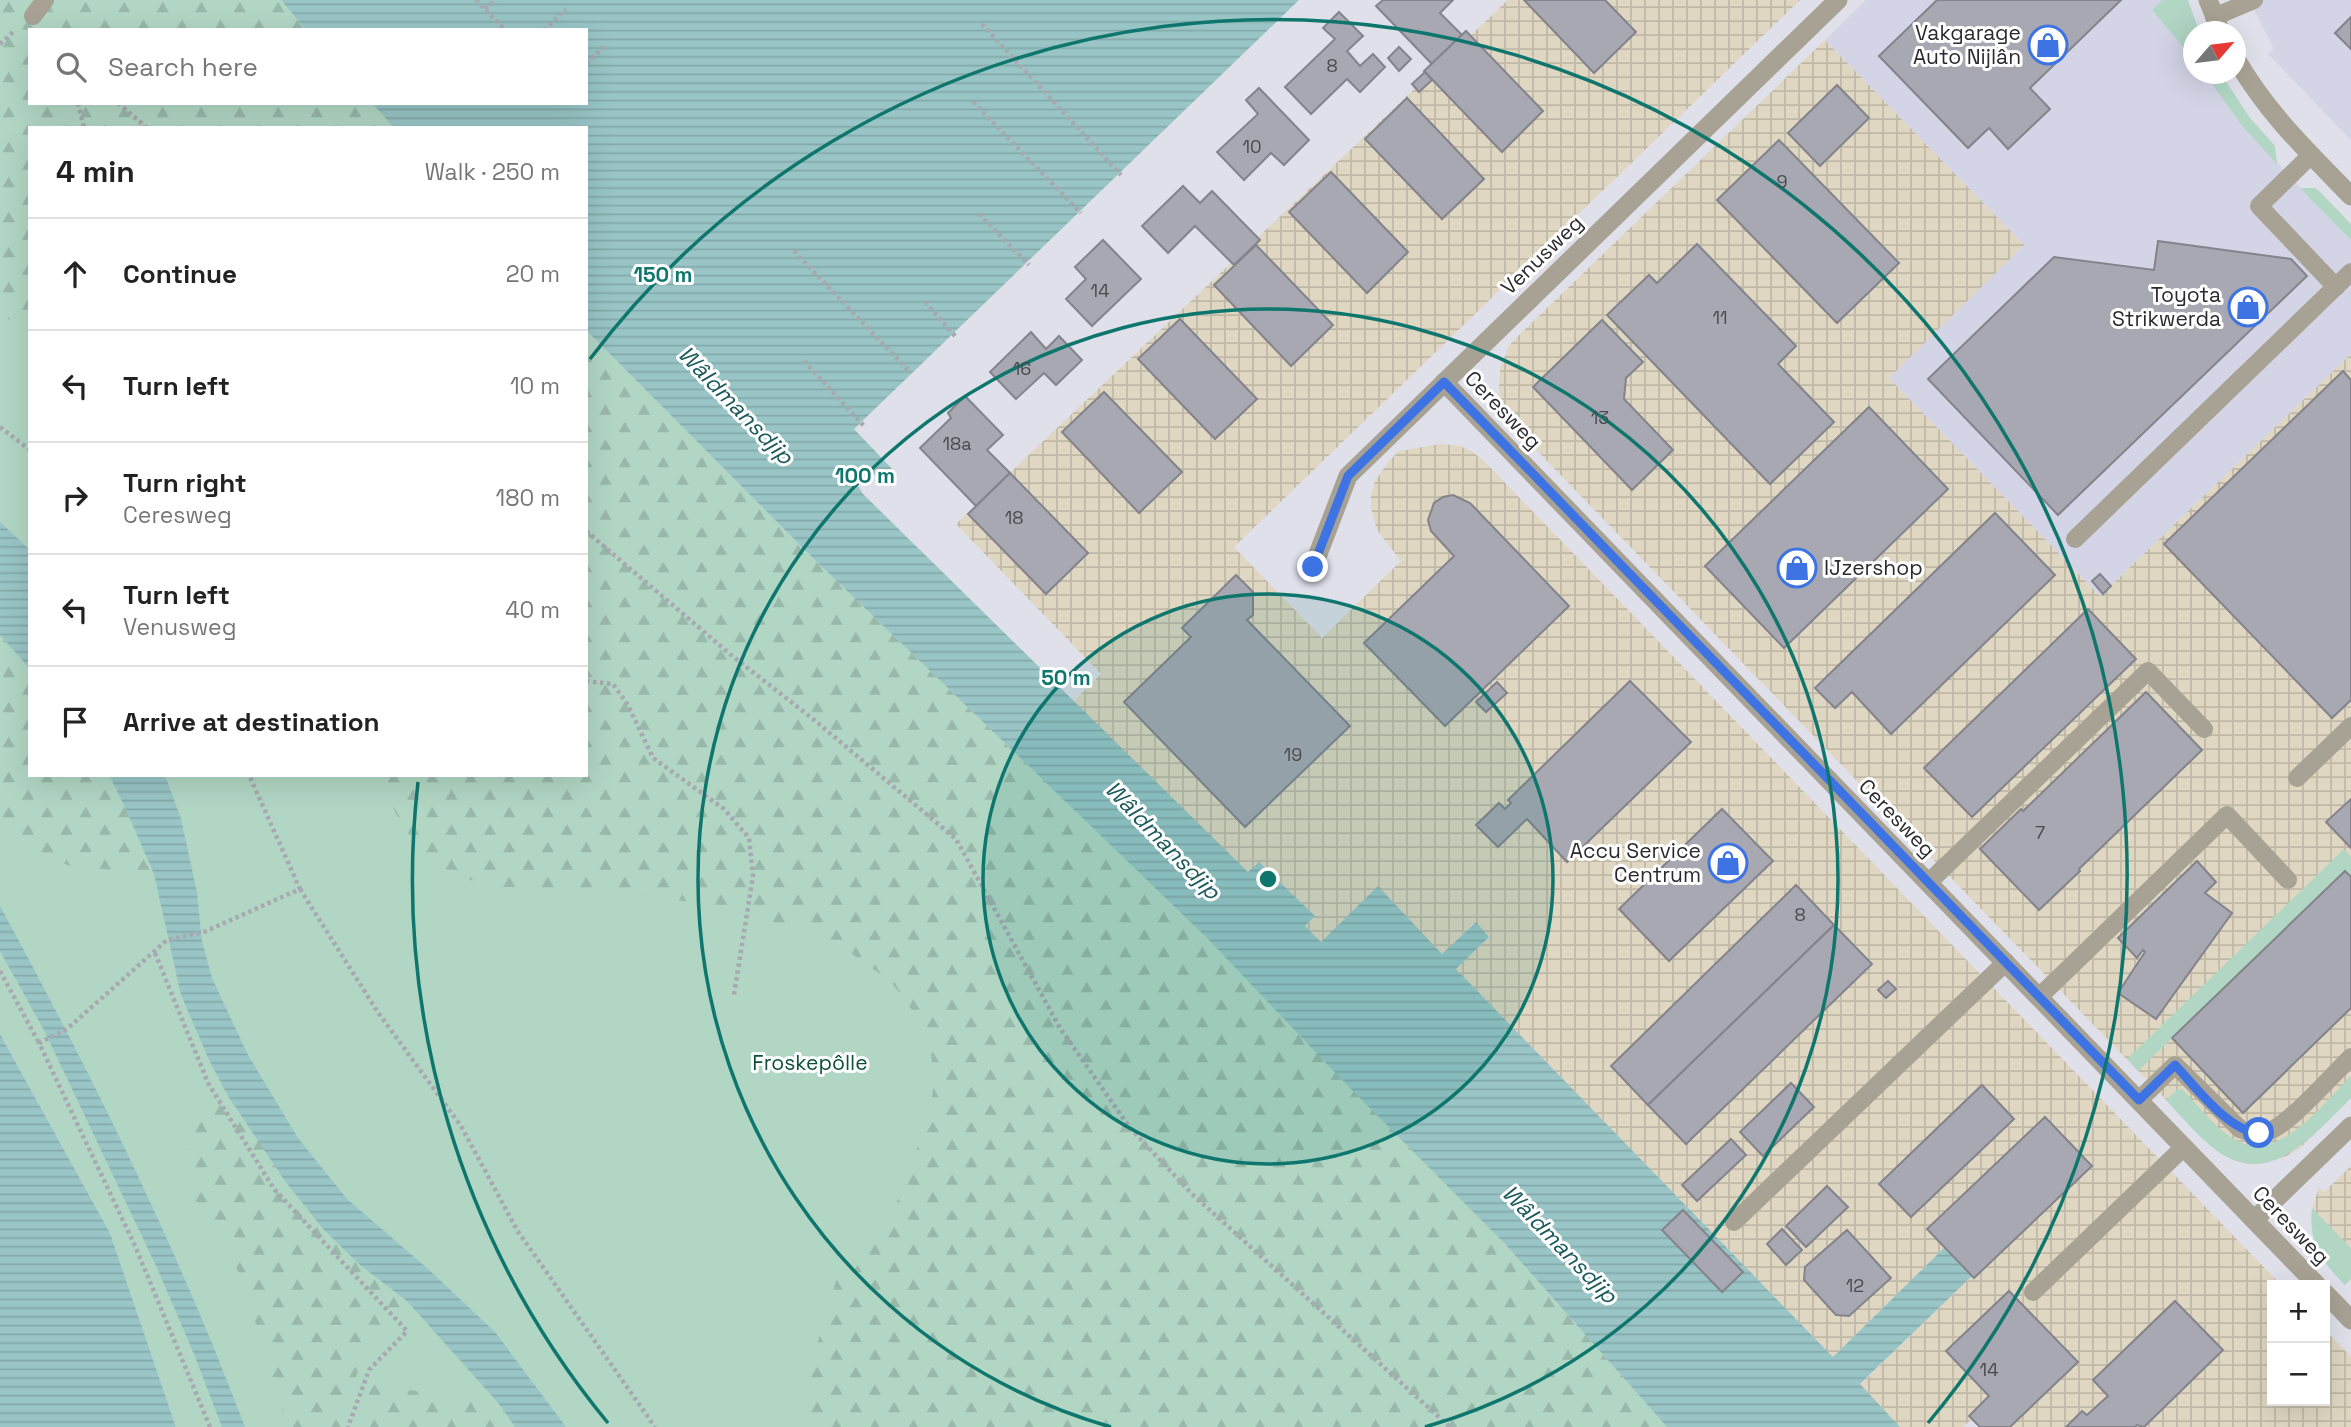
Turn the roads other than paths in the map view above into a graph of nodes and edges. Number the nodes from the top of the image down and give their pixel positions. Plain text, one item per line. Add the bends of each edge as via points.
1 (45, 0) edge
2 (1838, 0) edge
3 (2255, 0) edge
4 (33, 16) dead end
5 (2214, 16) edge
6 (2246, 78) edge
7 (2311, 155) junction
8 (2351, 196) edge
9 (2351, 272) edge
10 (2336, 287) junction
11 (1444, 382) junction
12 (2075, 539) dead end
13 (1313, 567) dead end
14 (2351, 726) edge
15 (2204, 729) dead end
16 (2297, 778) dead end
17 (2288, 880) dead end
18 (1928, 883) junction
19 (2006, 962) junction
20 (2039, 997) junction
21 (2351, 1056) edge
22 (2139, 1100) junction
23 (2351, 1126) edge
24 (2184, 1147) junction
25 (2254, 1220) junction
26 (1734, 1222) dead end
27 (2313, 1280) edge
28 (2033, 1292) dead end
29 (2330, 1298) edge
30 (2351, 1320) edge

1 - 4 lane
2 - 11 street, Venusweg
3 - 5 lane
6 - 7 street via 2276,119
7 - 8 street
7 - 10 lane via 2259,206
9 - 10 lane
10 - 12 lane
11 - 13 street, Venusweg via 1348,476
11 - 18 street, Ceresweg
14 - 16 lane
15 - 18 lane via 2148,671
17 - 20 lane via 2227,815
18 - 19 street, Ceresweg
19 - 20 street, Ceresweg
19 - 26 lane
20 - 22 street, Ceresweg
21 - 22 lane via 2269,1132 2240,1129 2175,1065
22 - 24 street, Ceresweg
23 - 25 street
24 - 25 street, Ceresweg
24 - 28 lane
25 - 27 street, Ceresweg
29 - 30 street, Ceresweg

